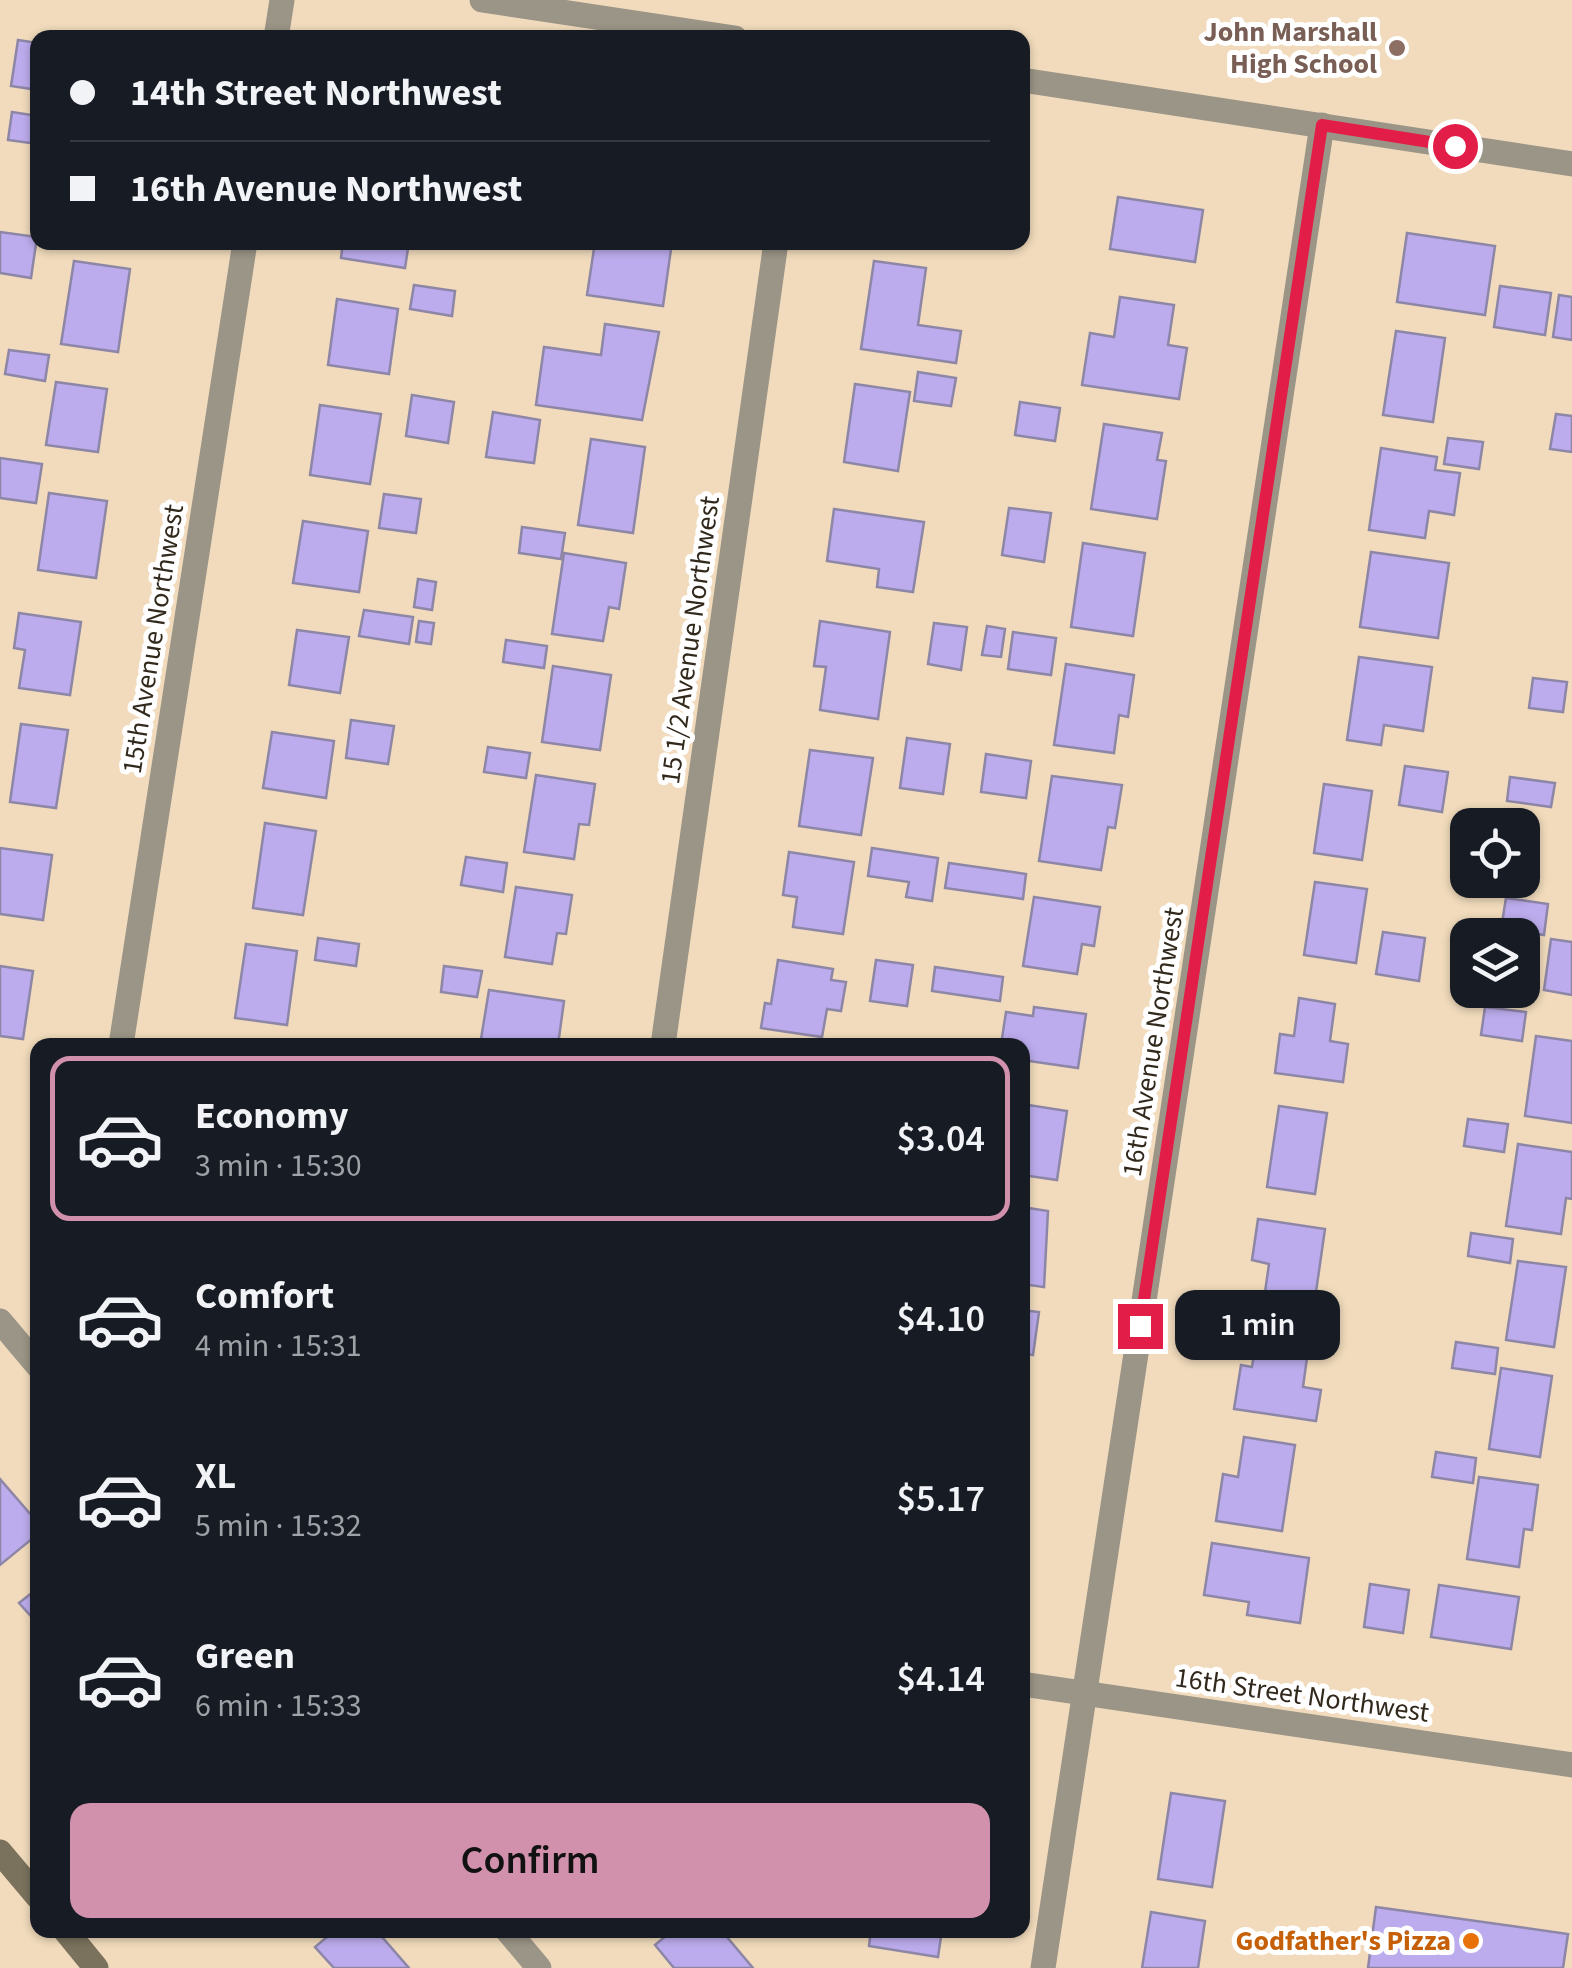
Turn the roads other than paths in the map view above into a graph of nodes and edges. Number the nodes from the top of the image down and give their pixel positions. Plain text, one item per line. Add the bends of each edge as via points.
1 (282, 0) edge
2 (482, 0) edge
3 (277, 30) edge
4 (682, 30) edge
5 (1030, 81) edge
6 (1322, 125) junction
7 (1572, 164) edge
8 (244, 250) edge
9 (775, 250) edge
10 (122, 1038) edge
11 (664, 1038) edge
12 (0, 1321) edge
13 (30, 1357) edge
14 (1030, 1685) edge
15 (1085, 1694) junction
16 (1572, 1765) edge
17 (0, 1852) edge
18 (30, 1888) edge
19 (71, 1938) edge
20 (514, 1938) edge
21 (96, 1968) edge
22 (540, 1968) edge
23 (1043, 1968) edge

1 - 3 street
2 - 4 street
5 - 6 street
6 - 7 street
6 - 15 street, 16th Avenue Northwest
8 - 10 street, 15th Avenue Northwest
9 - 11 street, 15 1/2 Avenue Northwest
12 - 13 street
14 - 15 street, 16th Street Northwest
15 - 16 street, 16th Street Northwest
15 - 23 street, 16th Avenue Northwest
17 - 18 main road
19 - 21 main road
20 - 22 street

